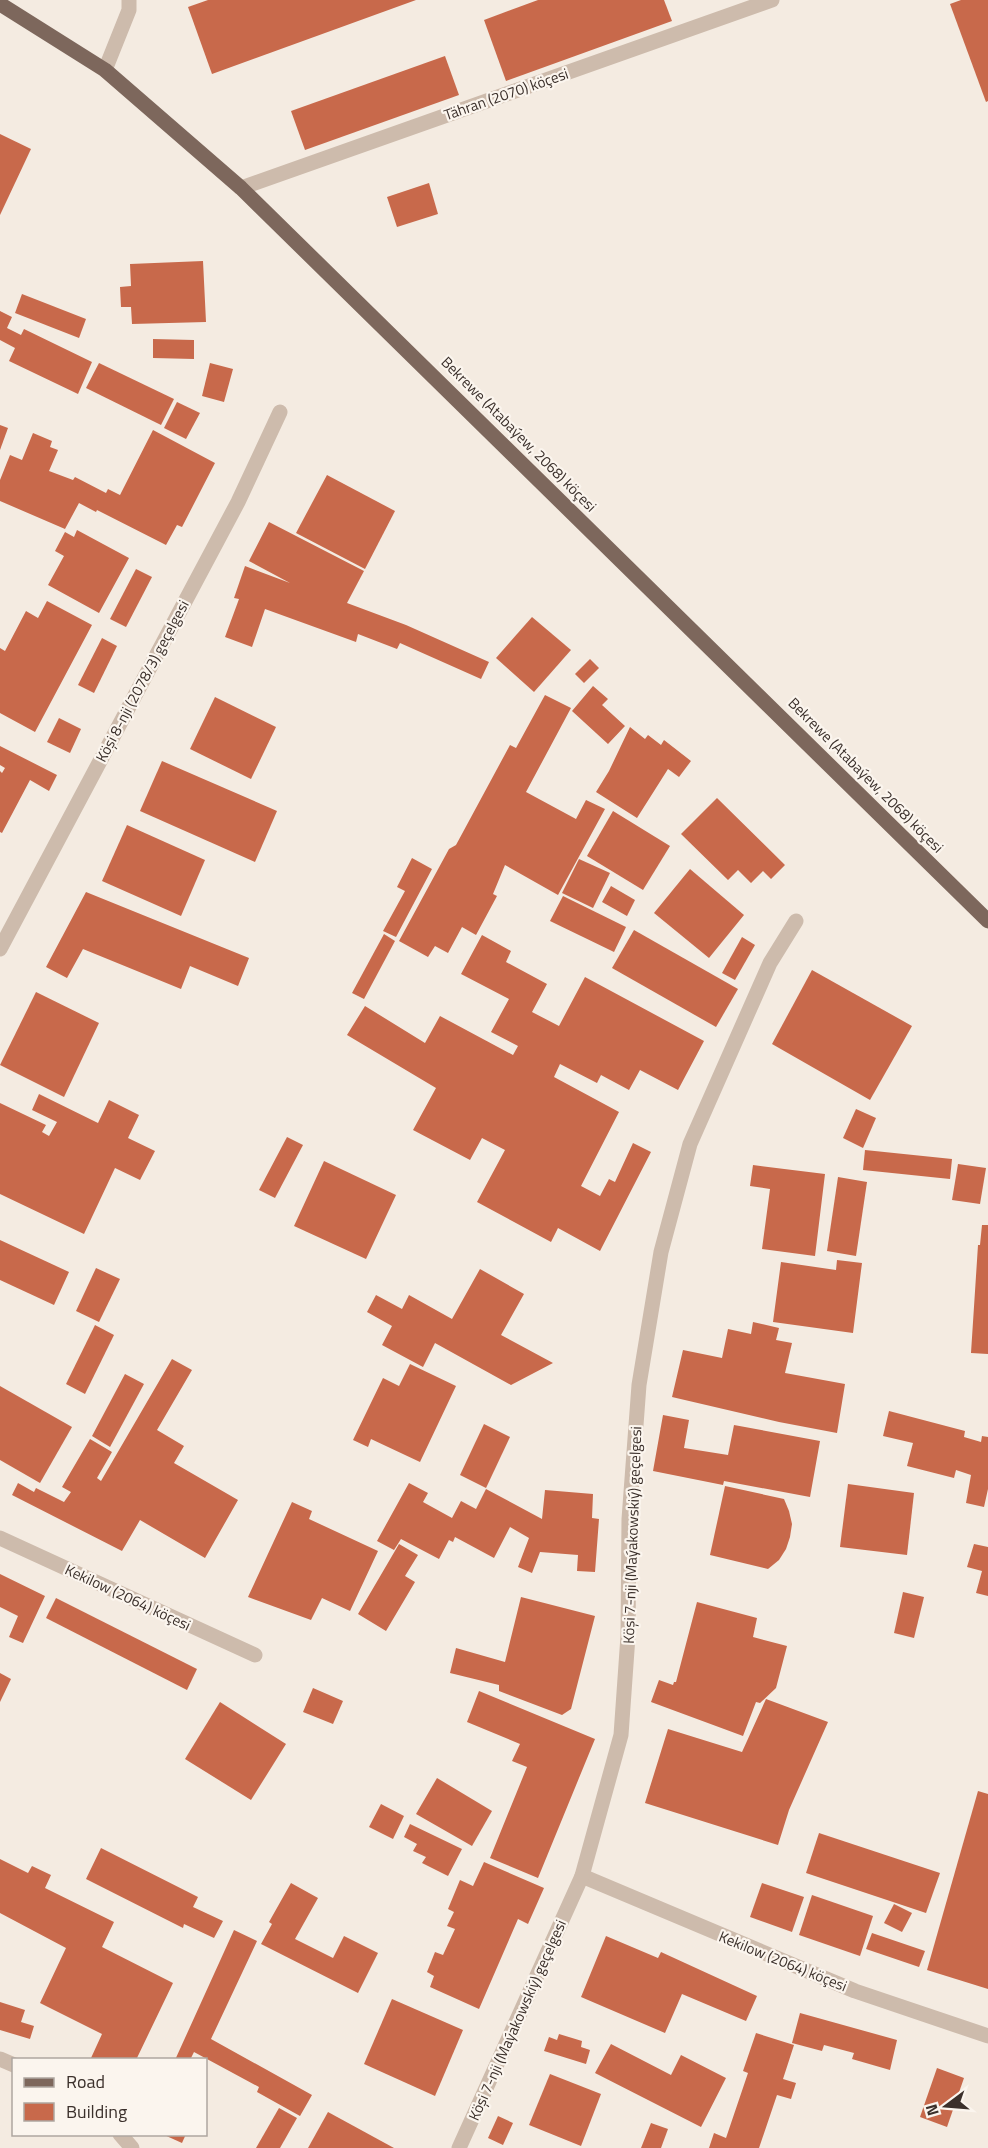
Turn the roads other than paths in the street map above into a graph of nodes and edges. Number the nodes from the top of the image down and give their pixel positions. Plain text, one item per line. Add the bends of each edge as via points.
1 (129, 0) edge
2 (772, 0) edge
3 (0, 4) edge
4 (105, 70) junction
5 (241, 188) junction
6 (280, 412) dead end
7 (796, 921) dead end
8 (988, 921) edge
9 (0, 949) edge
10 (0, 1538) edge
11 (255, 1655) dead end
12 (582, 1876) junction
13 (988, 2036) edge
14 (122, 2136) edge
15 (132, 2148) edge
16 (459, 2148) edge

1 - 4 street via 129,10
2 - 5 street, Tähran (2070) köçesi
3 - 4 main road, Bekrewe (Atabaýew, 2068) köçesi
4 - 5 main road, Bekrewe (Atabaýew, 2068) köçesi
5 - 8 main road, Bekrewe (Atabaýew, 2068) köçesi
6 - 9 street, Köşi 8-nji (2078/3) geçelgesi via 238,502
7 - 12 street, Köşi 7-nji (Maýakowskiý) geçelgesi via 770,963 690,1144 661,1252 639,1385 629,1519 628,1636 621,1735
10 - 11 street, Kekilow (2064) köçesi
12 - 13 street, Kekilow (2064) köçesi via 855,1991
12 - 16 street, Köşi 7-nji (Maýakowskiý) geçelgesi
14 - 15 street

